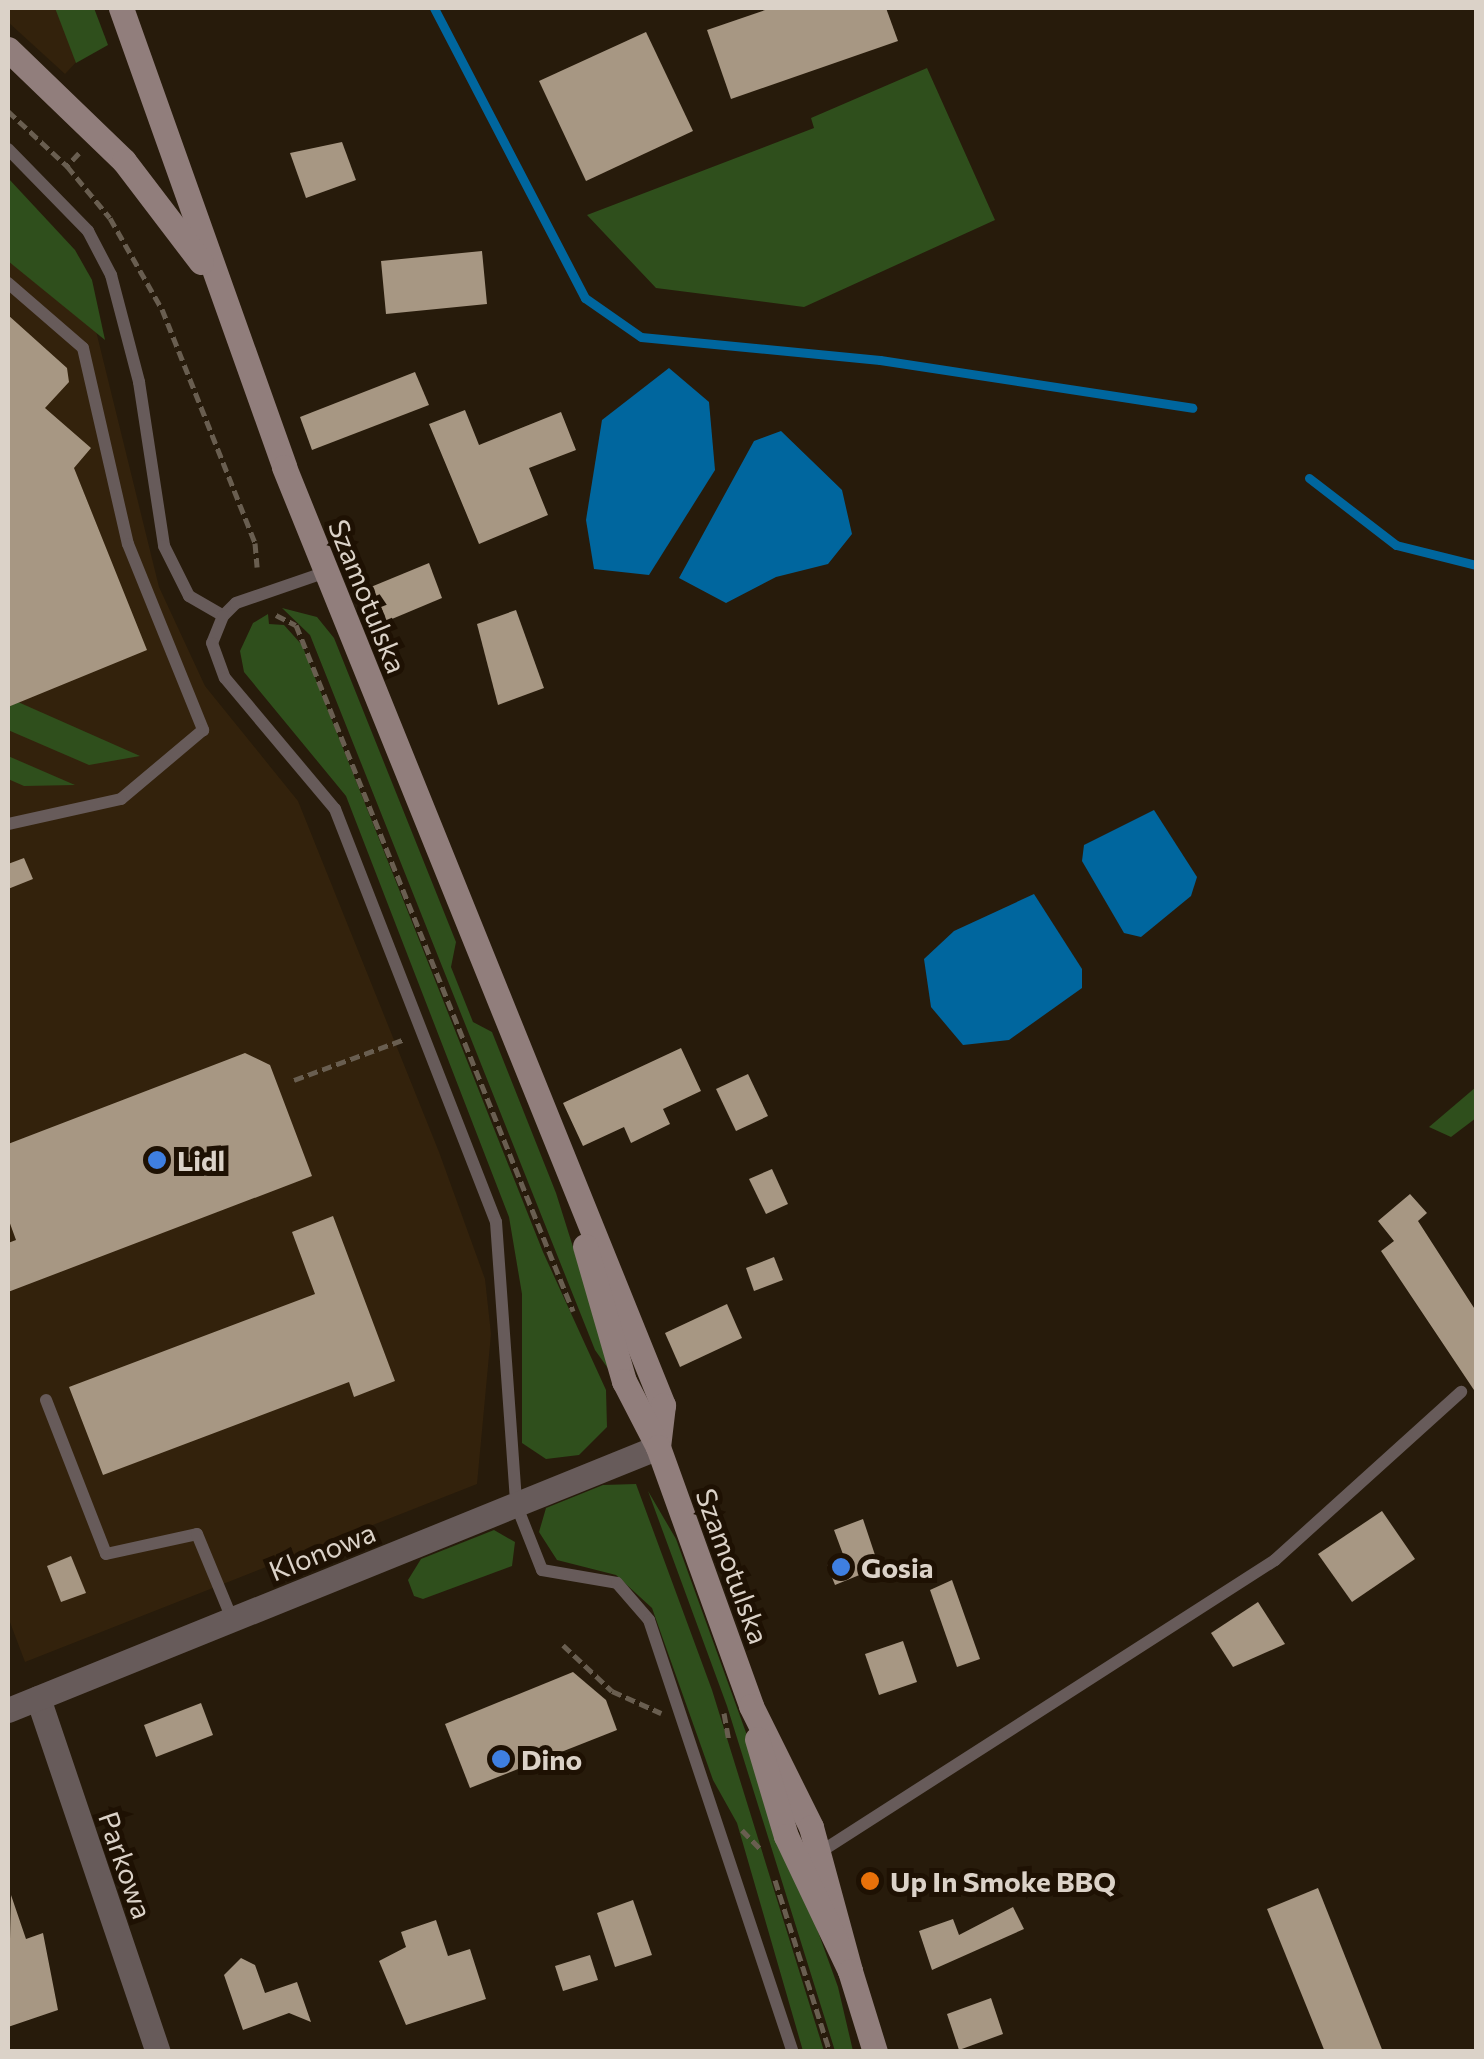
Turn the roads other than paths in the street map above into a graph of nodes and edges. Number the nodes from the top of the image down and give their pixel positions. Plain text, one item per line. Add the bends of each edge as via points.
1 (121, 8) edge
2 (8, 49) edge
3 (8, 149) edge
4 (8, 283) edge
5 (229, 315) junction
6 (326, 572) junction
7 (222, 616) junction
8 (8, 824) edge
9 (1461, 1392) dead end
10 (46, 1400) dead end
11 (658, 1447) junction
12 (516, 1504) junction
13 (232, 1620) junction
14 (38, 1698) junction
15 (8, 1710) edge
16 (809, 1858) junction
17 (158, 2052) edge
18 (793, 2052) edge
19 (875, 2052) edge

1 - 5 street, Szamotulska
2 - 5 street via 144,184
3 - 7 lane via 88,232 111,274 139,382 169,563 188,596
4 - 8 lane via 83,348 128,544 203,730 122,800
5 - 6 street, Szamotulska
6 - 7 lane via 236,602
6 - 11 street, Szamotulska via 663,1405
7 - 12 lane via 212,643 225,678 335,808 496,1222
9 - 16 lane via 1275,1560
10 - 13 lane via 106,1554 197,1534
11 - 12 street, Klonowa
11 - 16 street, Szamotulska
12 - 13 street, Klonowa
12 - 18 lane via 542,1570 616,1584 635,1596 686,1724
13 - 14 street, Klonowa
14 - 15 street, Klonowa
14 - 17 street, Parkowa
16 - 19 street, Szamotulska

